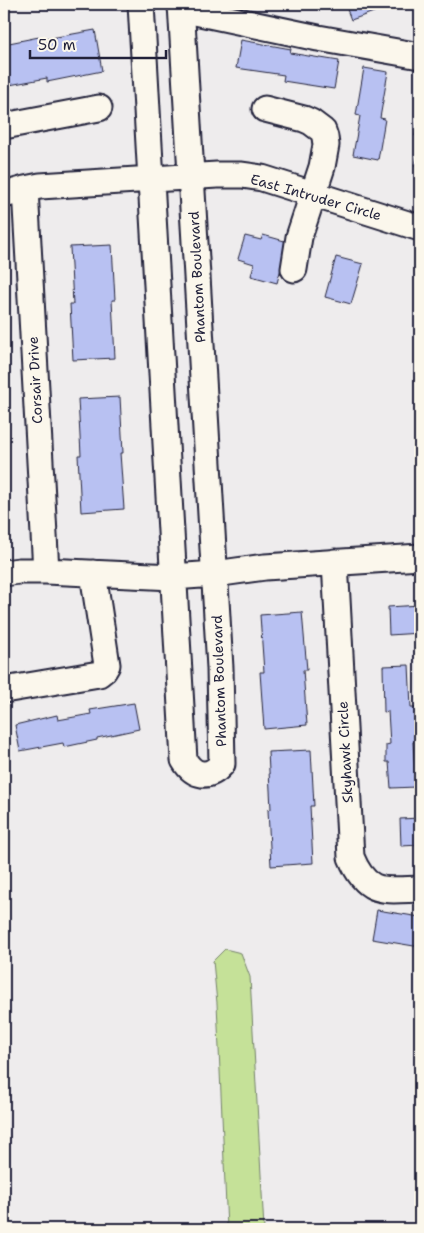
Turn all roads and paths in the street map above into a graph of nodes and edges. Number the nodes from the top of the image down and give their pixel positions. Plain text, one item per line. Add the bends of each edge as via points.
1 (141, 4) edge
2 (181, 6) edge
3 (420, 56) edge
4 (99, 108) dead end
5 (265, 109) dead end
6 (4, 126) edge
7 (191, 177) junction
8 (150, 179) junction
9 (14, 192) edge
10 (313, 194) junction
11 (420, 228) edge
12 (294, 269) dead end
13 (420, 557) edge
14 (335, 562) junction
15 (46, 571) junction
16 (4, 573) edge
17 (93, 573) junction
18 (214, 574) junction
19 (173, 577) junction
20 (4, 690) edge
21 (420, 889) edge

1 - 8 street, Phantom Boulevard
2 - 3 street via 318,38
2 - 7 street, Phantom Boulevard
4 - 6 street
5 - 10 street via 304,119 326,137 322,167
7 - 8 street, East Intruder Circle
7 - 10 street, East Intruder Circle via 242,175
7 - 18 street, Phantom Boulevard
8 - 9 street, East Intruder Circle via 40,186
8 - 19 street, Phantom Boulevard
9 - 15 street, Corsair Drive
10 - 11 street, East Intruder Circle
10 - 12 street via 299,237
13 - 14 street
14 - 18 street
14 - 21 street, Skyhawk Circle via 351,857 357,871 376,888
15 - 16 street
15 - 17 street
17 - 19 street
17 - 20 street via 107,665 104,670 98,674
18 - 19 street
18 - 19 street, Phantom Boulevard via 222,764 216,771 205,775 188,768 184,760

